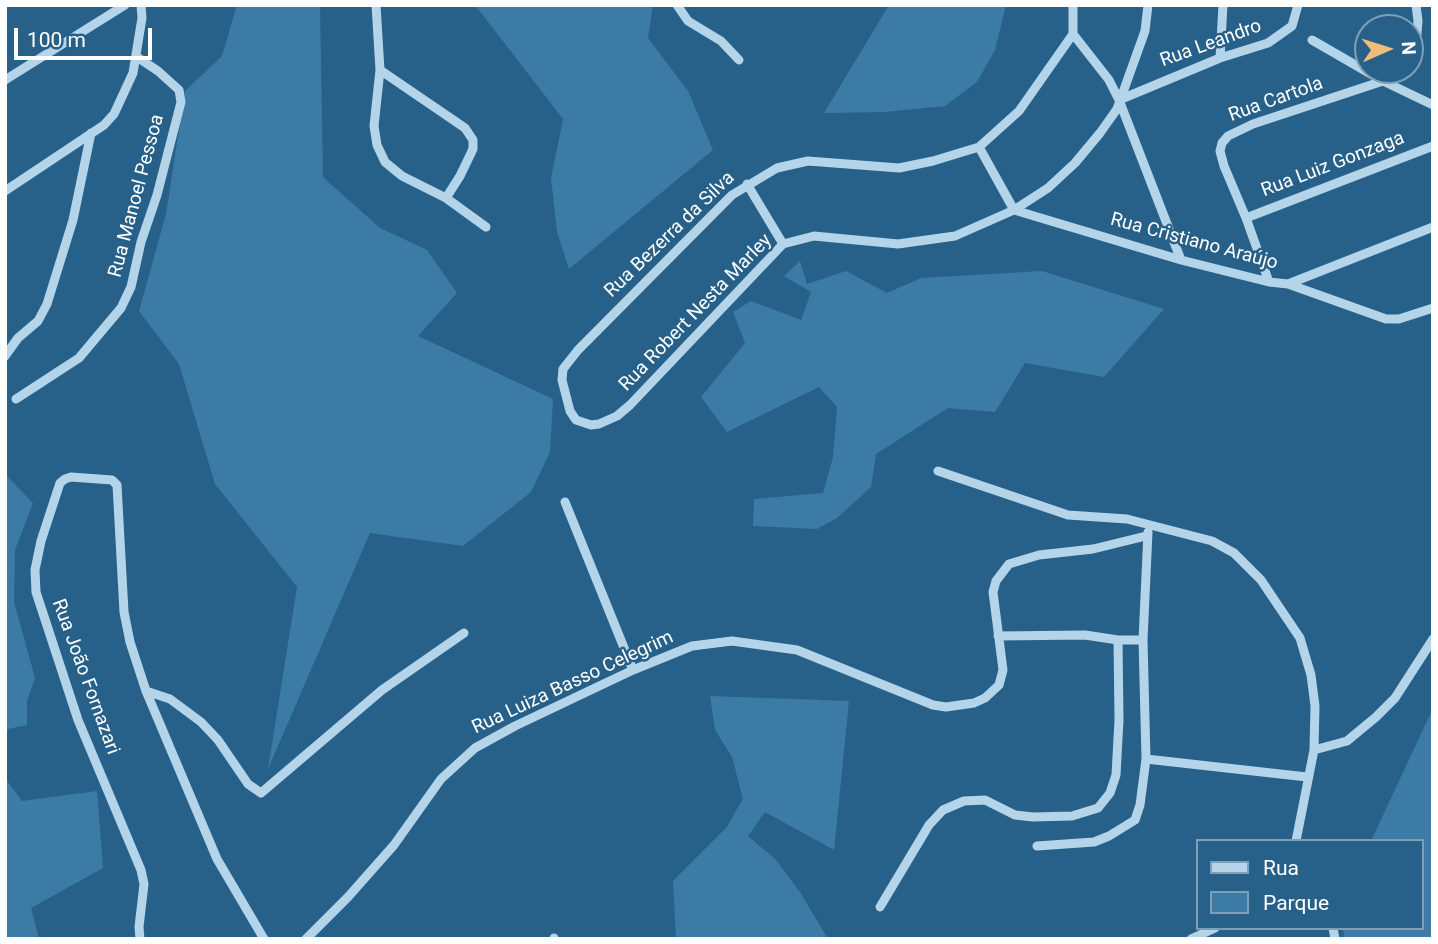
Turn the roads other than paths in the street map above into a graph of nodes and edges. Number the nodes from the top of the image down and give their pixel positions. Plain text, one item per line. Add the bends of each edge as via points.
1 (125, 5) edge
2 (141, 5) edge
3 (376, 5) edge
4 (677, 5) edge
5 (1073, 5) edge
6 (1148, 5) edge
7 (1223, 5) edge
8 (1298, 5) edge
9 (1073, 34) junction
10 (1312, 40) dead end
11 (137, 57) junction
12 (1220, 58) junction
13 (739, 60) dead end
14 (1354, 63) edge
15 (380, 70) junction
16 (5, 80) edge
17 (1372, 84) edge
18 (1392, 84) edge
19 (1119, 100) junction
20 (1433, 105) edge
21 (92, 133) junction
22 (1433, 146) edge
23 (979, 147) junction
24 (747, 184) junction
25 (5, 191) edge
26 (446, 198) junction
27 (1014, 210) junction
28 (1246, 218) junction
29 (486, 227) dead end
30 (1433, 227) edge
31 (783, 244) junction
32 (1181, 260) junction
33 (1269, 282) junction
34 (1288, 284) junction
35 (1433, 308) edge
36 (5, 356) edge
37 (16, 399) dead end
38 (570, 411) joint
39 (938, 471) dead end
40 (565, 502) dead end
41 (1150, 526) junction
42 (1146, 536) junction
43 (464, 633) dead end
44 (998, 636) junction
45 (1433, 639) edge
46 (1118, 640) junction
47 (1143, 640) junction
48 (633, 670) junction
49 (146, 691) junction
50 (1314, 750) junction
51 (1146, 759) junction
52 (1307, 777) junction
53 (1296, 839) edge
54 (1037, 846) dead end
55 (880, 908) dead end
56 (1211, 930) edge
57 (140, 939) edge
58 (264, 939) edge
59 (306, 939) edge
60 (1191, 939) edge

1 - 16 street
2 - 11 street
3 - 15 street
4 - 13 street via 688,21 721,41
5 - 9 street
6 - 19 street, Rua Robert Nesta Marley via 1142,41
7 - 12 street
8 - 12 street, Rua Leandro via 1292,26 1282,35
9 - 19 street
9 - 23 street, Rua Bezerra da Silva via 1019,111
10 - 14 street
11 - 21 street via 114,114
11 - 37 street, Rua Manoel Pessoa via 179,90 181,102 131,287 121,307 79,359
12 - 19 street, Rua Leandro
15 - 26 street via 374,126 385,162
15 - 26 street via 465,128 473,140 473,149
17 - 28 street, Rua Cartola via 1228,136 1222,143 1222,160
18 - 20 street
19 - 27 street, Rua Robert Nesta Marley via 1075,163
19 - 32 street
21 - 25 street
21 - 36 street via 74,220 47,304 38,321
22 - 28 street, Rua Luiz Gonzaga
23 - 24 street, Rua Bezerra da Silva via 899,168 808,161 777,168
23 - 27 street
24 - 31 street
24 - 38 street, Rua Bezerra da Silva via 563,369
26 - 29 street
27 - 31 street, Rua Robert Nesta Marley via 955,236 898,244 814,236
27 - 32 street, Rua Cristiano Araújo
28 - 33 street, Rua Cartola
30 - 34 street
31 - 38 street, Rua Robert Nesta Marley via 617,416 591,425 576,420
32 - 33 street, Rua Cristiano Araújo
33 - 34 street, Rua Cristiano Araújo
34 - 35 street, Rua Cristiano Araújo via 1386,318 1399,319
39 - 41 street via 1068,515 1127,519
40 - 48 street
41 - 42 street
41 - 50 street via 1212,541 1234,553 1261,580 1300,638 1315,706
42 - 44 street via 1009,564 993,592
42 - 47 street
43 - 49 street via 382,690 264,792 247,784 201,722 170,699
44 - 46 street
44 - 48 street, Rua Luiza Basso Celegrim via 1003,658 999,685 985,698 962,706 933,705 823,659 753,642 692,646
45 - 50 street via 1395,698 1376,717 1347,741
46 - 47 street
46 - 55 street via 1116,775 1098,808 1072,816 1033,817 1015,815 985,800 964,801 943,810 929,825
47 - 51 street
48 - 59 street, Rua Luiza Basso Celegrim via 515,726 461,759 394,845
49 - 57 street, Rua João Fornazari via 124,612 117,485 112,480 65,478 41,541 34,570 36,592 78,720 141,870
49 - 58 street, Rua João Fornazari via 216,859
50 - 52 street
51 - 52 street
51 - 54 street via 1135,820 1094,842
52 - 53 street
56 - 60 street

